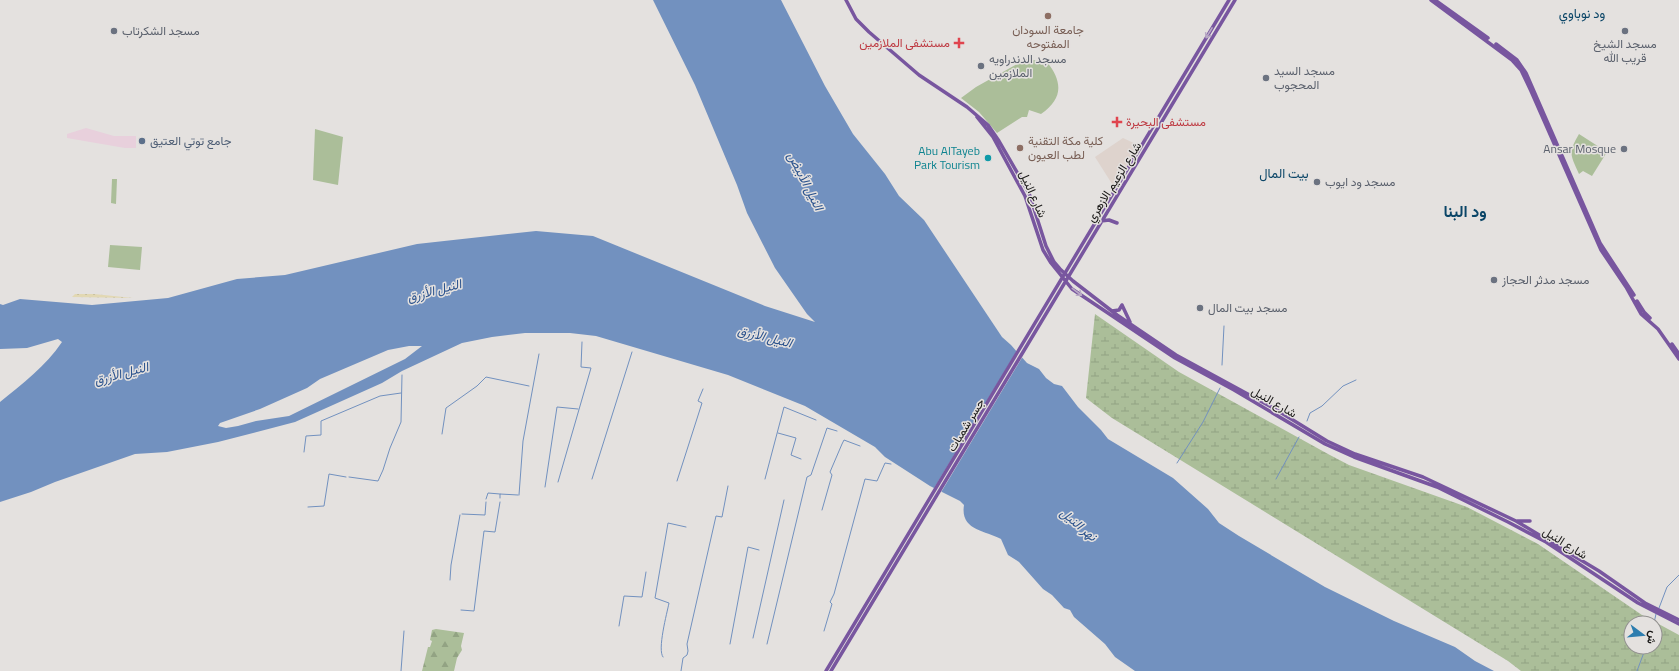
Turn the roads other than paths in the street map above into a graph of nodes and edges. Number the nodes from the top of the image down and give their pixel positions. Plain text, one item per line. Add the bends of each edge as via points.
1 (846, 0) edge
2 (1229, 0) edge
3 (1235, 0) edge
4 (1432, 0) edge
5 (1435, 0) edge
6 (975, 114) junction
7 (1147, 138) junction
8 (1151, 140) junction
9 (1101, 221) junction
10 (1117, 223) dead end
11 (1070, 270) junction
12 (1111, 311) junction
13 (1132, 325) junction
14 (1679, 354) edge
15 (1679, 359) edge
16 (1516, 521) junction
17 (1530, 521) dead end
18 (1508, 522) junction
19 (877, 590) junction
20 (1653, 609) junction
21 (1662, 614) junction
22 (1679, 620) edge
23 (1679, 624) edge
24 (826, 671) edge
25 (830, 671) edge

1 - 6 main road, شارع النيل via 856,19 869,32 919,74
2 -> 7 main road, شارع الزعيم الازهري
3 - 8 main road, شارع الزعيم الازهري
4 - 15 main road via 1519,67 1601,250 1641,314 1658,329
5 - 14 main road via 1513,57 1523,69 1603,249 1644,312
6 - 12 main road, شارع النيل via 994,134 1029,193 1046,246 1054,262 1073,281
6 -> 18 main road, شارع النيل via 993,137 1022,191 1045,254 1072,289 1159,348 1325,444 1354,457 1427,482
7 - 8 main road
7 - 11 main road, شارع الزعيم الازهري
8 - 9 main road, شارع الزعيم الازهري
9 - 10 main road
9 - 11 main road, شارع الزعيم الازهري
11 - 19 main road, جسر شمبات
12 - 13 main road, شارع النيل
12 - 13 main road via 1119,310 1122,305
13 - 16 main road, شارع النيل via 1176,355 1334,444 1423,477
16 - 17 main road
16 - 18 main road
16 - 20 main road, شارع النيل via 1599,571
18 - 20 main road, شارع النيل via 1546,542
19 - 24 main road
19 - 25 main road
20 - 21 main road
21 - 22 main road
21 - 23 main road

